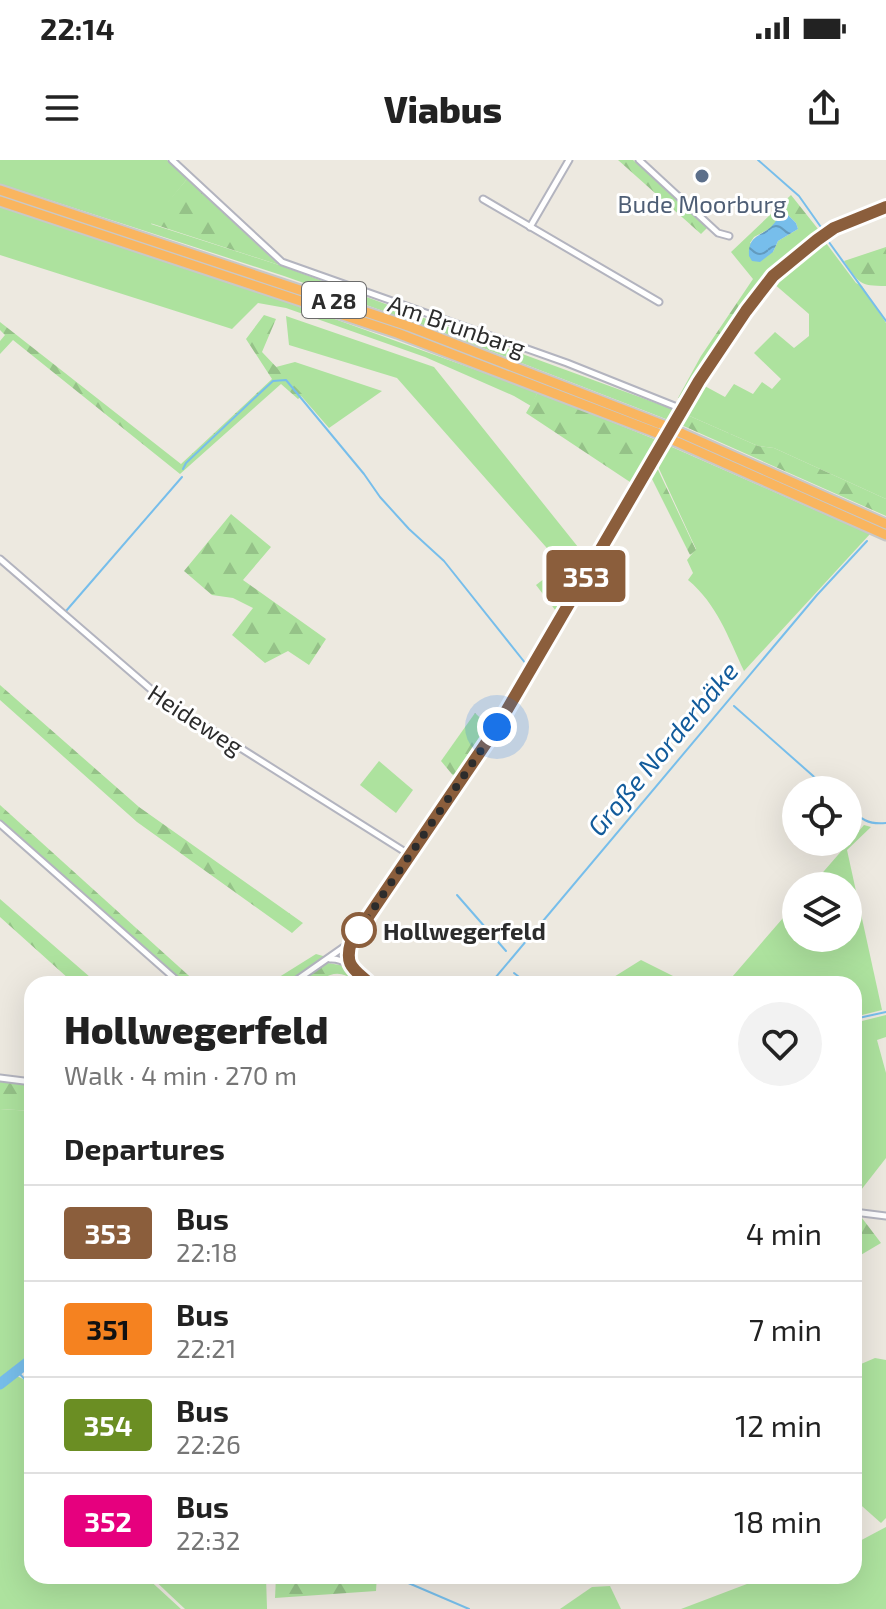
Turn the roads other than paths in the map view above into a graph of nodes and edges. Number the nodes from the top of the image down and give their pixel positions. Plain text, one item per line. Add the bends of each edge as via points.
1 (172, 160) edge
2 (569, 160) edge
3 (639, 160) edge
4 (0, 190) edge
5 (483, 199) dead end
6 (0, 201) edge
7 (886, 207) edge
8 (530, 227) junction
9 (729, 236) dead end
10 (659, 302) dead end
11 (682, 409) junction
12 (660, 429) junction
13 (678, 437) junction
14 (886, 524) edge
15 (886, 535) edge
16 (0, 559) edge
17 (0, 824) edge
18 (410, 855) junction
19 (351, 942) junction
20 (329, 959) junction
21 (349, 964) junction
22 (172, 976) edge
23 (303, 976) edge
24 (362, 976) edge
25 (0, 1078) edge
26 (24, 1081) edge
27 (862, 1213) edge
28 (886, 1216) edge

1 - 11 street, Am Brunbarg via 282,262
2 - 8 street
3 - 9 street via 718,233
4 - 12 highway, A 28 via 411,327
5 - 8 street
6 - 12 highway, A 28 via 397,333
7 - 11 street via 834,228 773,276
8 - 10 street
11 - 18 street via 497,727
12 - 13 highway, A 28, bridge
13 - 14 highway, A 28
13 - 15 highway, A 28
16 - 18 street, Heideweg via 161,698
17 - 22 street
18 - 19 street
19 - 20 street
19 - 21 street
20 - 21 street
20 - 23 street
21 - 24 street
25 - 26 street
27 - 28 street

